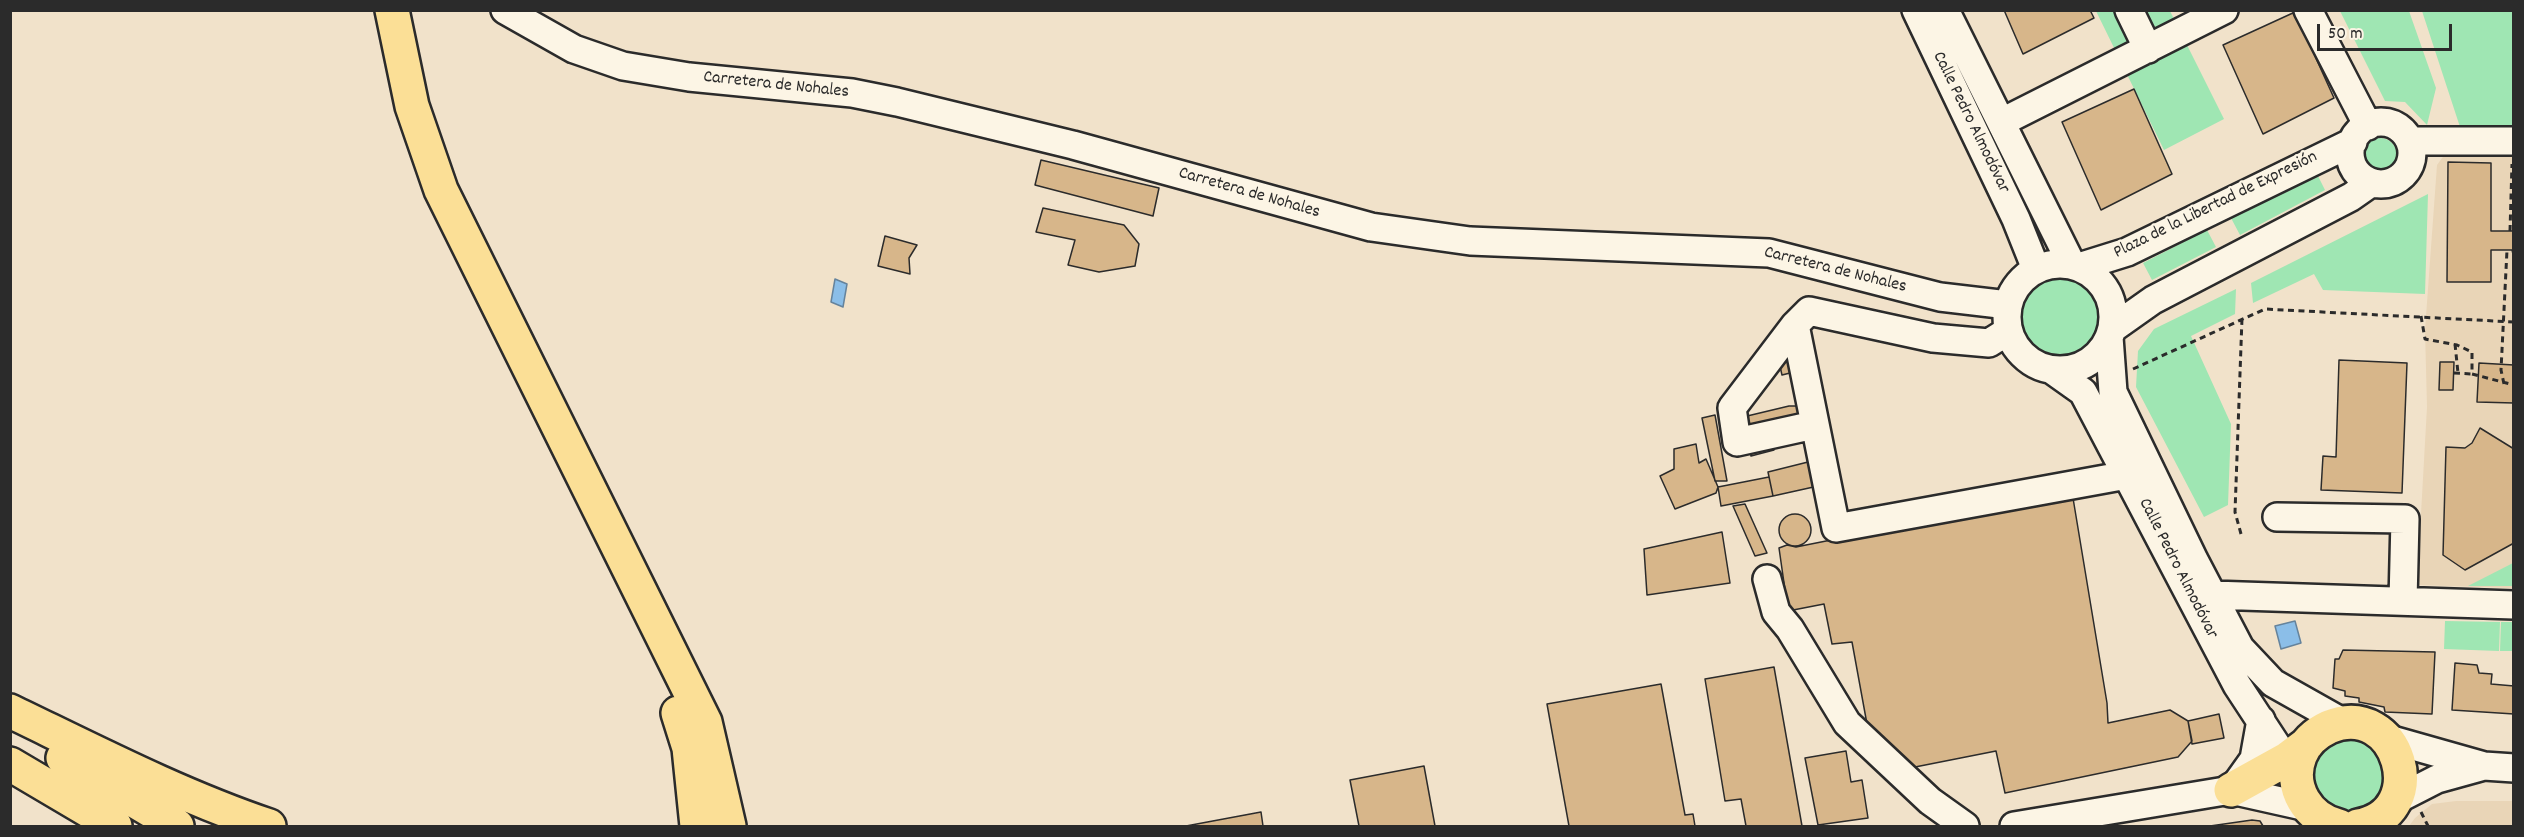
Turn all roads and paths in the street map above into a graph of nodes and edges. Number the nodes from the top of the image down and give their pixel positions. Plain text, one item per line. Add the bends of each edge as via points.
1 (392, 10) edge
2 (505, 10) edge
3 (1916, 10) edge
4 (1945, 10) edge
5 (2129, 10) edge
6 (2224, 10) edge
7 (2308, 10) edge
8 (2148, 49) junction
9 (2002, 122) junction
10 (2360, 134) junction
11 (2410, 141) junction
12 (2513, 141) edge
13 (2371, 183) junction
14 (2510, 231) dead end
15 (2507, 250) dead end
16 (2075, 266) junction
17 (2036, 269) junction
18 (2421, 316) junction
19 (2008, 318) junction
20 (2242, 318) junction
21 (2505, 321) junction
22 (2514, 322) edge
23 (1795, 324) junction
24 (2111, 333) junction
25 (2455, 344) junction
26 (2052, 370) junction
27 (2472, 374) junction
28 (2112, 378) junction
29 (2504, 384) junction
30 (2514, 385) edge
31 (1814, 425) junction
32 (2127, 475) junction
33 (2277, 517) dead end
34 (2241, 534) dead end
35 (1767, 579) dead end
36 (2212, 595) junction
37 (2403, 601) junction
38 (645, 605) junction
39 (2514, 605) edge
40 (10, 711) edge
41 (2261, 720) junction
42 (2344, 723) junction
43 (10, 726) edge
44 (2385, 738) junction
45 (2297, 759) junction
46 (10, 764) edge
47 (2484, 766) junction
48 (2514, 768) edge
49 (10, 782) edge
50 (2231, 790) junction
51 (2396, 812) edge
52 (2137, 815) edge
53 (2320, 819) edge
54 (73, 826) edge
55 (115, 826) edge
56 (177, 826) edge
57 (269, 826) edge
58 (697, 826) edge
59 (729, 826) edge
60 (1965, 826) edge
61 (2019, 826) edge
62 (2358, 826) edge
63 (2428, 826) edge

1 - 38 main road via 412,106 441,190
2 - 19 street, Carretera de Nohales via 574,49 623,66 852,93 897,102 1073,145 1371,227 1470,241 1769,253
3 - 17 street, Calle Pedro Almodóvar
4 - 9 street, Calle Pedro Almodóvar
5 - 8 street
6 - 8 street
7 - 10 street
8 - 9 street
9 - 16 street, Calle Pedro Almodóvar
10 - 11 street via 2384,123 2392,124
10 - 13 street via 2352,163 2359,175
10 - 16 street, Plaza de la Libertad de Expresión via 2127,252
11 - 12 street
11 - 13 street via 2412,157 2401,177 2387,184
12 - 14 path
13 - 24 street via 2153,300
15 - 21 path
16 - 17 street via 2054,264
16 - 24 street via 2105,288 2113,312
17 - 19 street via 2018,284
18 - 20 path via 2265,309
18 - 21 path
18 - 25 path via 2425,339
19 - 23 street via 1989,343 1933,338 1809,311
19 - 26 street via 2021,353
20 - 28 path
20 - 34 path via 2235,512
21 - 22 path
21 - 29 path via 2501,370
23 - 31 street
23 - 31 street via 1732,408 1737,442
24 - 26 street via 2100,352 2086,363
24 - 28 street, Calle Pedro Almodóvar
25 - 27 path via 2472,352
25 - 27 path via 2456,373
26 - 32 street, Calle Pedro Almodóvar via 2084,392
27 - 29 path
28 - 36 street, Calle Pedro Almodóvar via 2113,392
29 - 30 path
31 - 32 street via 1836,528
32 - 41 street, Calle Pedro Almodóvar via 2219,651
33 - 37 street via 2405,519
35 - 60 street via 1776,612 1847,723 1930,801
36 - 37 street
36 - 42 street, Calle Pedro Almodóvar via 2240,648 2273,683
37 - 39 street
38 - 58 main road via 688,748
38 - 59 main road via 705,722
40 - 57 main road via 105,757
41 - 45 street, Calle Pedro Almodóvar
41 - 50 street via 2254,759
42 - 44 main road via 2366,726
42 - 45 main road via 2323,730
43 - 56 main road
44 - 47 street
44 - 51 main road via 2401,768
45 - 50 main road
45 - 53 main road via 2301,797
46 - 55 main road
47 - 48 street
47 - 51 street via 2437,779
49 - 54 main road
50 - 52 street
50 - 53 street
51 - 62 main road
51 - 63 path
52 - 61 street

